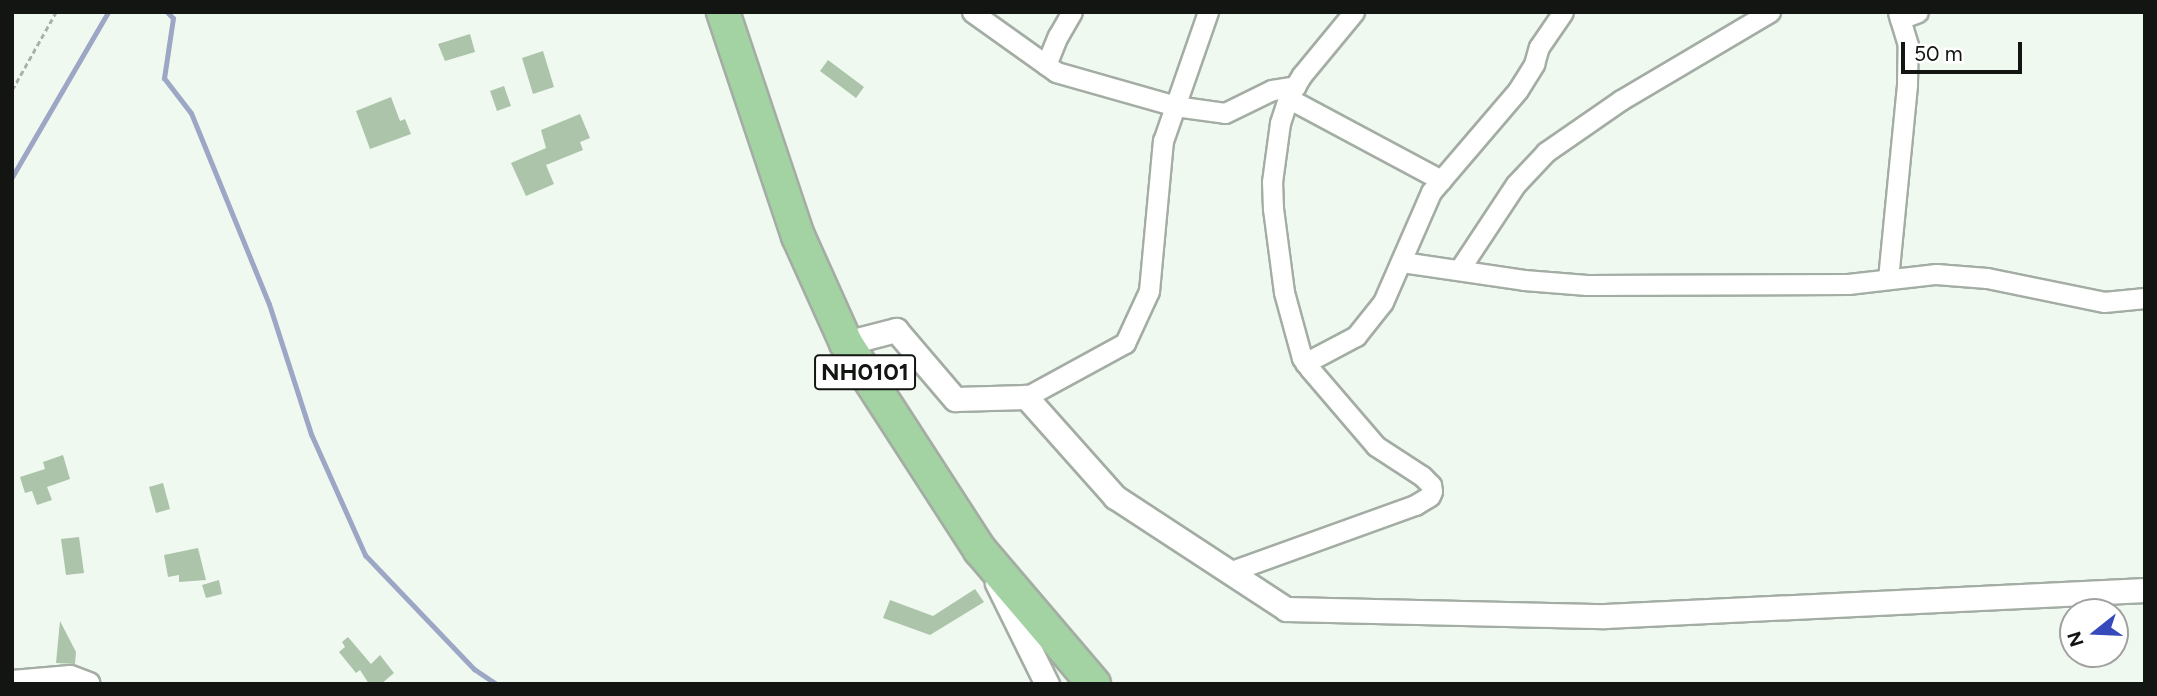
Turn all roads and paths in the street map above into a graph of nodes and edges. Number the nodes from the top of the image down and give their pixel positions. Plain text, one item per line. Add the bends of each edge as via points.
1 (56, 12) edge
2 (723, 12) edge
3 (972, 12) edge
4 (1072, 12) edge
5 (1208, 12) edge
6 (1354, 12) edge
7 (1563, 12) edge
8 (1770, 12) edge
9 (1905, 15) edge
10 (1046, 65) junction
11 (12, 90) edge
12 (1292, 92) junction
13 (1175, 106) junction
14 (1441, 180) junction
15 (1402, 262) junction
16 (1459, 270) junction
17 (1888, 279) junction
18 (2145, 298) edge
19 (846, 343) junction
20 (1306, 363) junction
21 (1026, 397) junction
22 (980, 550) junction
23 (1229, 572) junction
24 (2145, 590) edge
25 (12, 682) edge
26 (88, 684) edge
27 (1047, 684) edge
28 (1094, 684) edge

1 - 11 path
2 - 19 highway, NH0101 via 798,236
3 - 10 street
4 - 10 street
5 - 13 street
6 - 12 street
7 - 14 street via 1518,90
8 - 16 street via 1643,86 1546,152 1516,184
9 - 17 street via 1907,84
10 - 13 street via 1064,76
12 - 13 street via 1272,90 1225,113
12 - 14 street
12 - 20 street via 1280,123 1273,209 1284,292
13 - 21 street via 1163,141 1149,291 1125,343
14 - 15 street via 1430,192
15 - 16 street
15 - 20 street via 1383,302 1356,336
16 - 17 street via 1587,285 1848,284
17 - 18 street via 1936,274 1987,278 2104,302
19 - 21 street via 896,330 955,399
19 - 22 highway, NH0101
20 - 23 street via 1377,446 1428,481 1430,496
21 - 23 street via 1115,497
22 - 27 street
22 - 28 highway, NH0101
23 - 24 street via 1286,610 1592,616
25 - 26 street via 70,677

